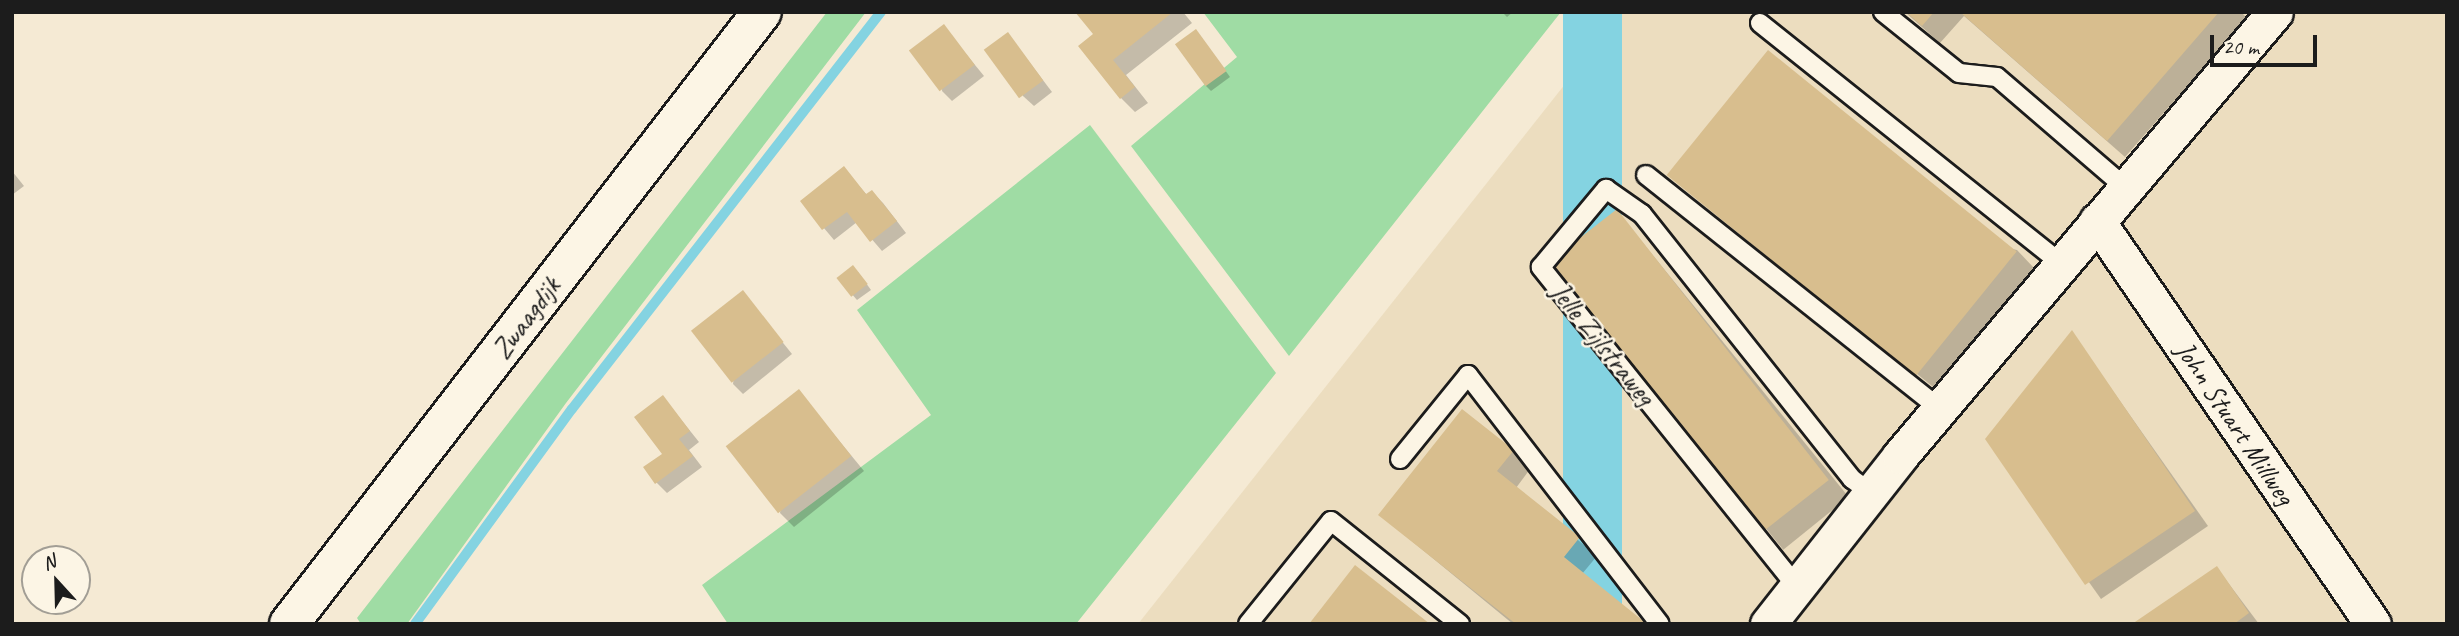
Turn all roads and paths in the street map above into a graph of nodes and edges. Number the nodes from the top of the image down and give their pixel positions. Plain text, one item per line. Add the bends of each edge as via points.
1 (762, 12) edge
2 (1883, 12) edge
3 (2274, 13) edge
4 (1760, 23) dead end
5 (1646, 174) dead end
6 (2126, 188) junction
7 (2097, 221) junction
8 (2061, 263) junction
9 (1940, 409) junction
10 (1400, 459) dead end
11 (1871, 493) junction
12 (1797, 587) junction
13 (289, 624) edge
14 (1248, 624) edge
15 (1460, 624) edge
16 (1660, 624) edge
17 (1768, 624) edge
18 (2373, 624) edge

1 - 13 street, Zwaagdijk
2 - 6 lane via 1959,73 1997,77
3 - 6 street
4 - 8 lane
5 - 9 lane
6 - 7 street
7 - 8 street
7 - 18 street, John Stuart Millweg
8 - 9 street
9 - 11 street
10 - 16 lane via 1468,375
11 - 12 street
11 - 12 lane, Jelle Zijlstraweg via 1853,479 1642,214 1606,189 1541,267
12 - 17 street
14 - 15 lane via 1331,521

